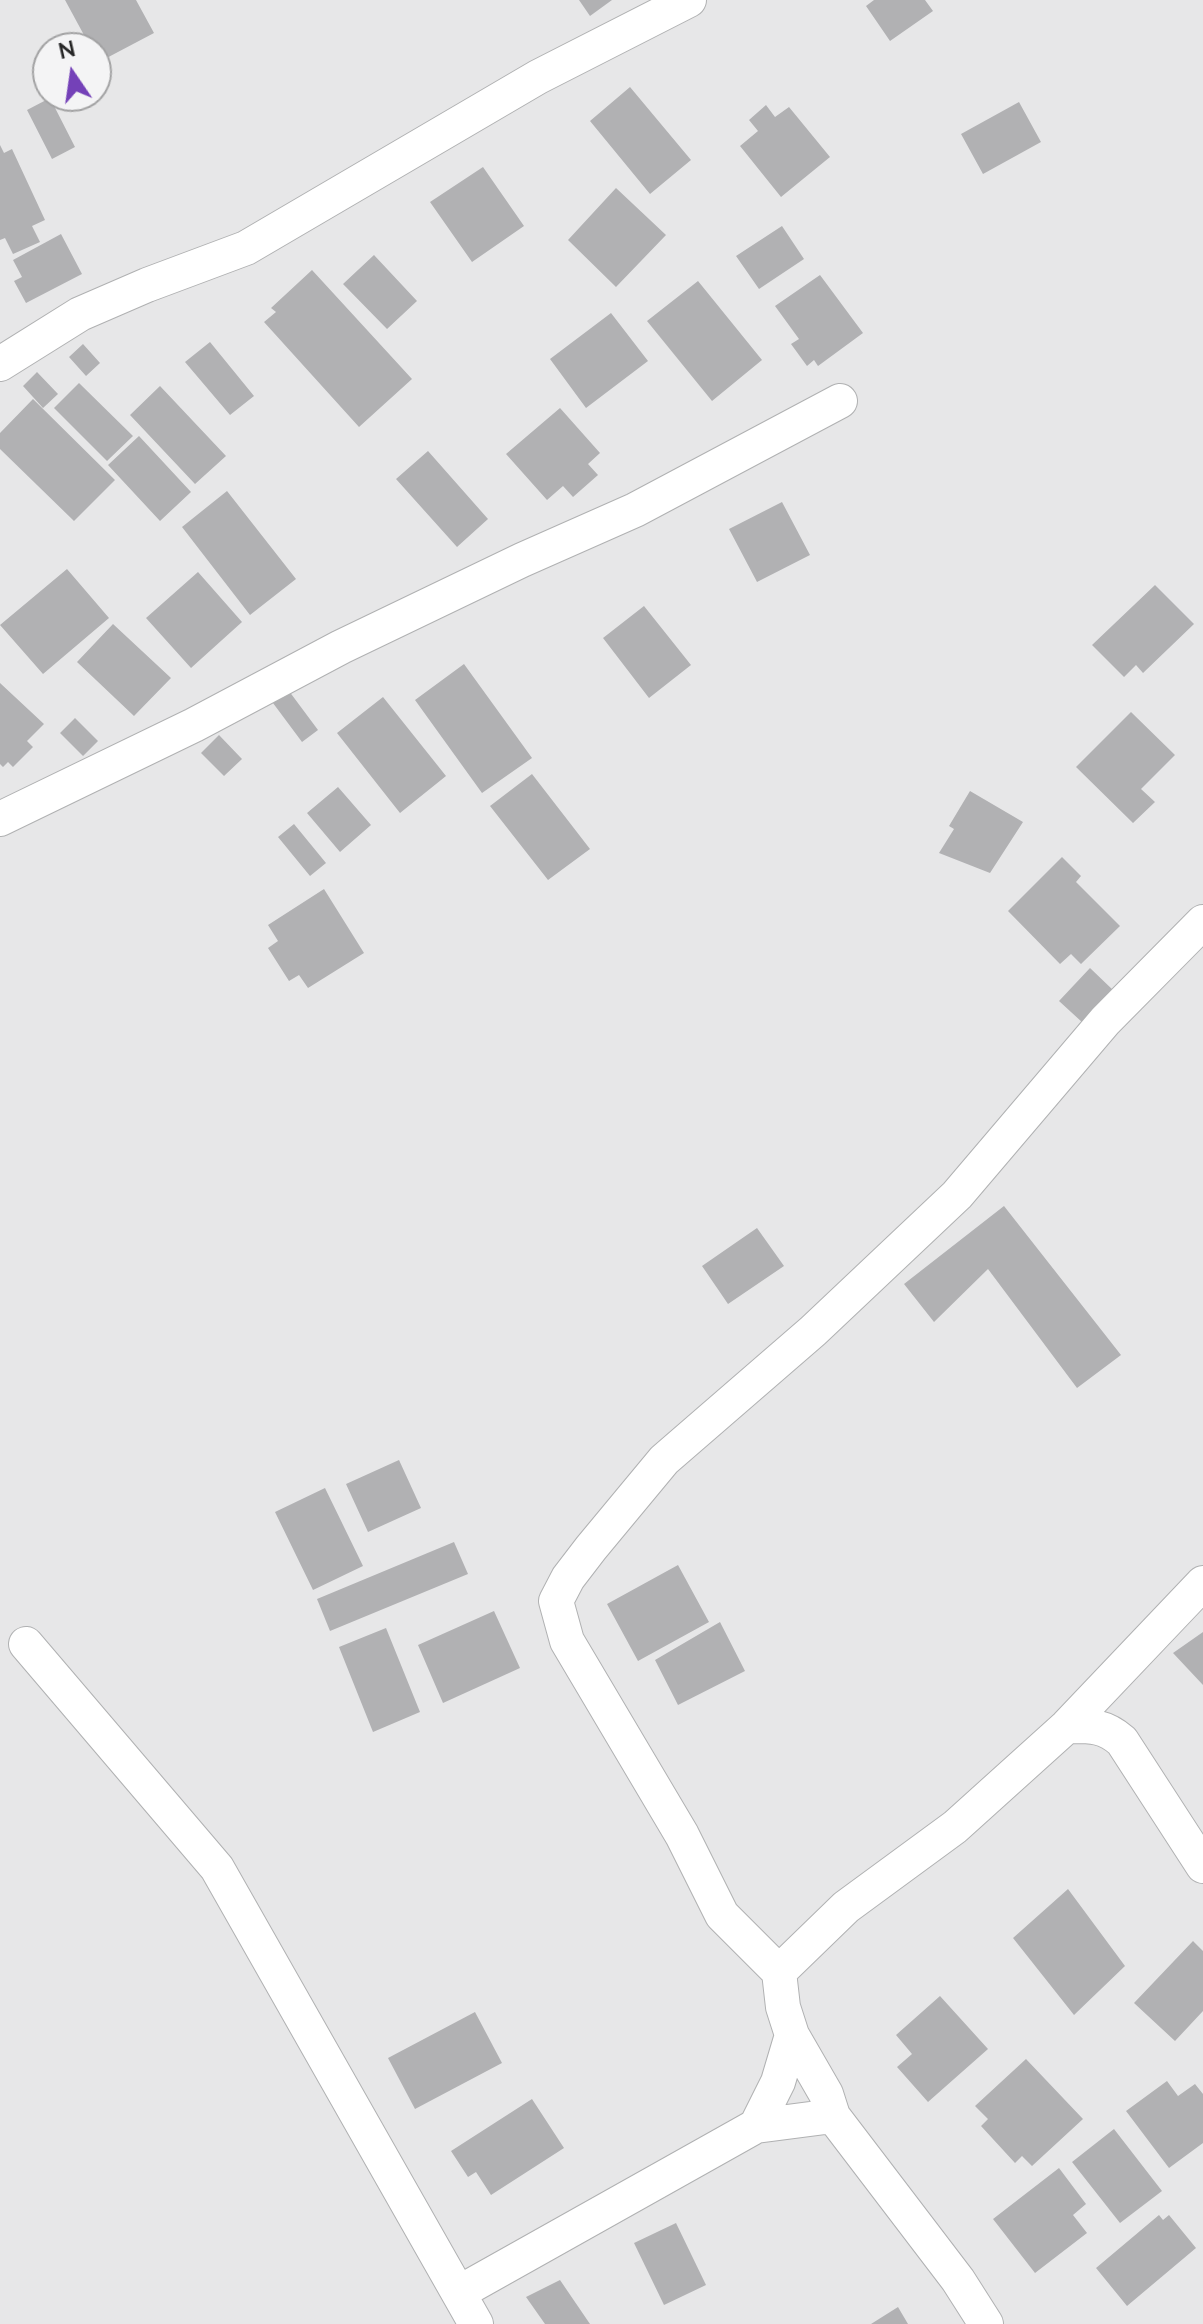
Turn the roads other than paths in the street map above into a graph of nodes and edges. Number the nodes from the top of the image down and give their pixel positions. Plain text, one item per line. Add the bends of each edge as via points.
1 (689, 0) edge
2 (0, 364) edge
3 (840, 401) dead end
4 (0, 819) edge
5 (1203, 922) edge
6 (1203, 1583) edge
7 (26, 1644) dead end
8 (1067, 1726) junction
9 (1203, 1866) edge
10 (779, 1972) junction
11 (792, 2035) junction
12 (833, 2116) junction
13 (756, 2126) junction
14 (460, 2292) junction
15 (476, 2324) edge
16 (986, 2324) edge

1 - 2 street via 538,77 246,248 80,314
3 - 4 street via 635,510 341,647
5 - 10 street via 1105,1021 957,1195 813,1331 664,1460 568,1578 556,1601 567,1641 682,1835 722,1915
6 - 8 street
7 - 14 street via 217,1868
8 - 9 street via 1096,1725 1122,1741
8 - 10 street via 955,1827 846,1907
10 - 11 street
11 - 12 street
11 - 13 street via 778,2082
12 - 13 street
12 - 16 street
13 - 14 street
14 - 15 street

